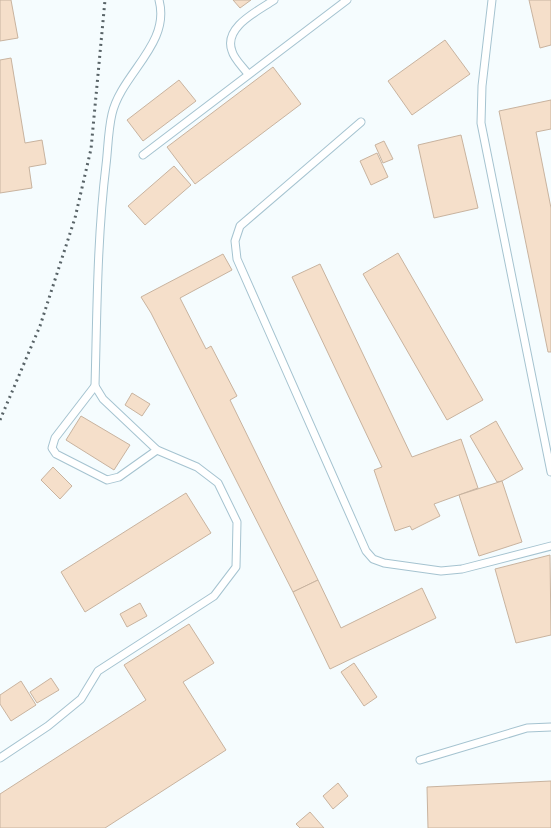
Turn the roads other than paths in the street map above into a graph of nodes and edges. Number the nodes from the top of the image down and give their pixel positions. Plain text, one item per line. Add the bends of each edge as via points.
1 (159, 0) edge
2 (274, 0) edge
3 (347, 0) edge
4 (492, 0) edge
5 (248, 74) junction
6 (361, 122) dead end
7 (143, 156) dead end
8 (95, 386) junction
9 (157, 450) junction
10 (549, 459) edge
11 (551, 472) edge
12 (551, 546) edge
13 (551, 727) edge
14 (0, 758) edge
15 (420, 760) dead end

1 - 8 lane via 160,26 153,43 120,93 112,114 99,217
2 - 5 lane via 232,33 232,52
3 - 5 lane
4 - 10 lane via 482,86 481,123
5 - 7 lane
6 - 12 lane via 240,226 235,241 237,259 366,551 384,563 441,571 462,569
8 - 9 lane via 103,399
8 - 9 lane via 55,438 52,448 56,454 108,480 119,477
9 - 14 lane via 197,467 218,483 237,522 236,567 214,596 98,670 81,699 48,726
10 - 11 lane
13 - 15 lane via 527,728

